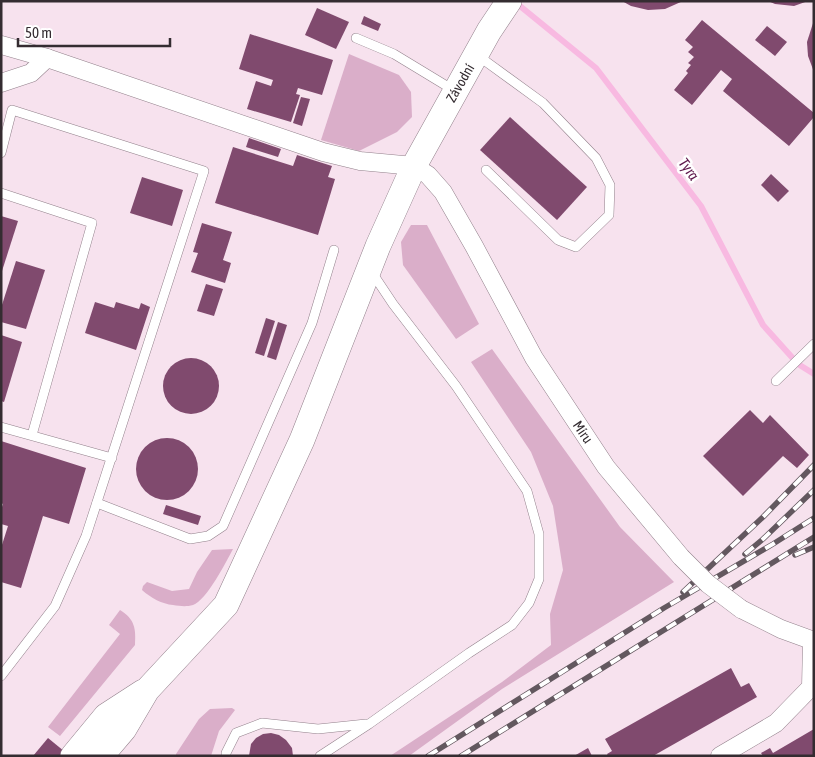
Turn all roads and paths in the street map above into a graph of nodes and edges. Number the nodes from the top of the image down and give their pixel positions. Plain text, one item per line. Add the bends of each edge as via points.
1 (508, 1) edge
2 (356, 38) dead end
3 (1, 45) edge
4 (476, 54) junction
5 (47, 58) junction
6 (1, 83) edge
7 (455, 91) junction
8 (1, 153) edge
9 (414, 166) junction
10 (486, 170) dead end
11 (1, 193) edge
12 (334, 250) dead end
13 (370, 269) junction
14 (814, 344) edge
15 (776, 381) dead end
16 (1, 427) edge
17 (32, 435) junction
18 (112, 458) junction
19 (97, 503) junction
20 (813, 641) edge
21 (1, 676) edge
22 (813, 688) edge
23 (147, 690) junction
24 (369, 724) junction
25 (73, 756) edge
26 (101, 756) edge
27 (226, 756) edge
28 (320, 756) edge
29 (720, 756) edge

1 - 4 street, Závodní
2 - 7 lane via 394,54
3 - 5 street
4 - 7 street, Závodní
4 - 10 lane via 543,104 596,158 610,185 609,215 576,247 558,240
5 - 6 street via 31,73
5 - 9 street via 323,152 360,161
7 - 9 street, Závodní
8 - 18 lane via 12,110 204,171
9 - 13 street, Závodní
9 - 20 street, Míru, bridge via 428,175 443,192 534,358 606,467 680,557 741,609
11 - 17 lane via 92,223
12 - 19 lane via 312,323 223,526 208,536 190,539
13 - 23 street, Závodní via 302,440 226,605
13 - 24 lane via 456,386 527,492 539,534 539,561 538,578 529,603 512,626
14 - 15 lane
16 - 17 lane
17 - 18 lane
18 - 19 lane
19 - 21 lane via 55,606
20 - 22 street
22 - 29 street via 776,723
23 - 25 street via 106,716
23 - 26 street via 124,729
24 - 27 lane via 318,729 262,723 236,733
24 - 28 lane

